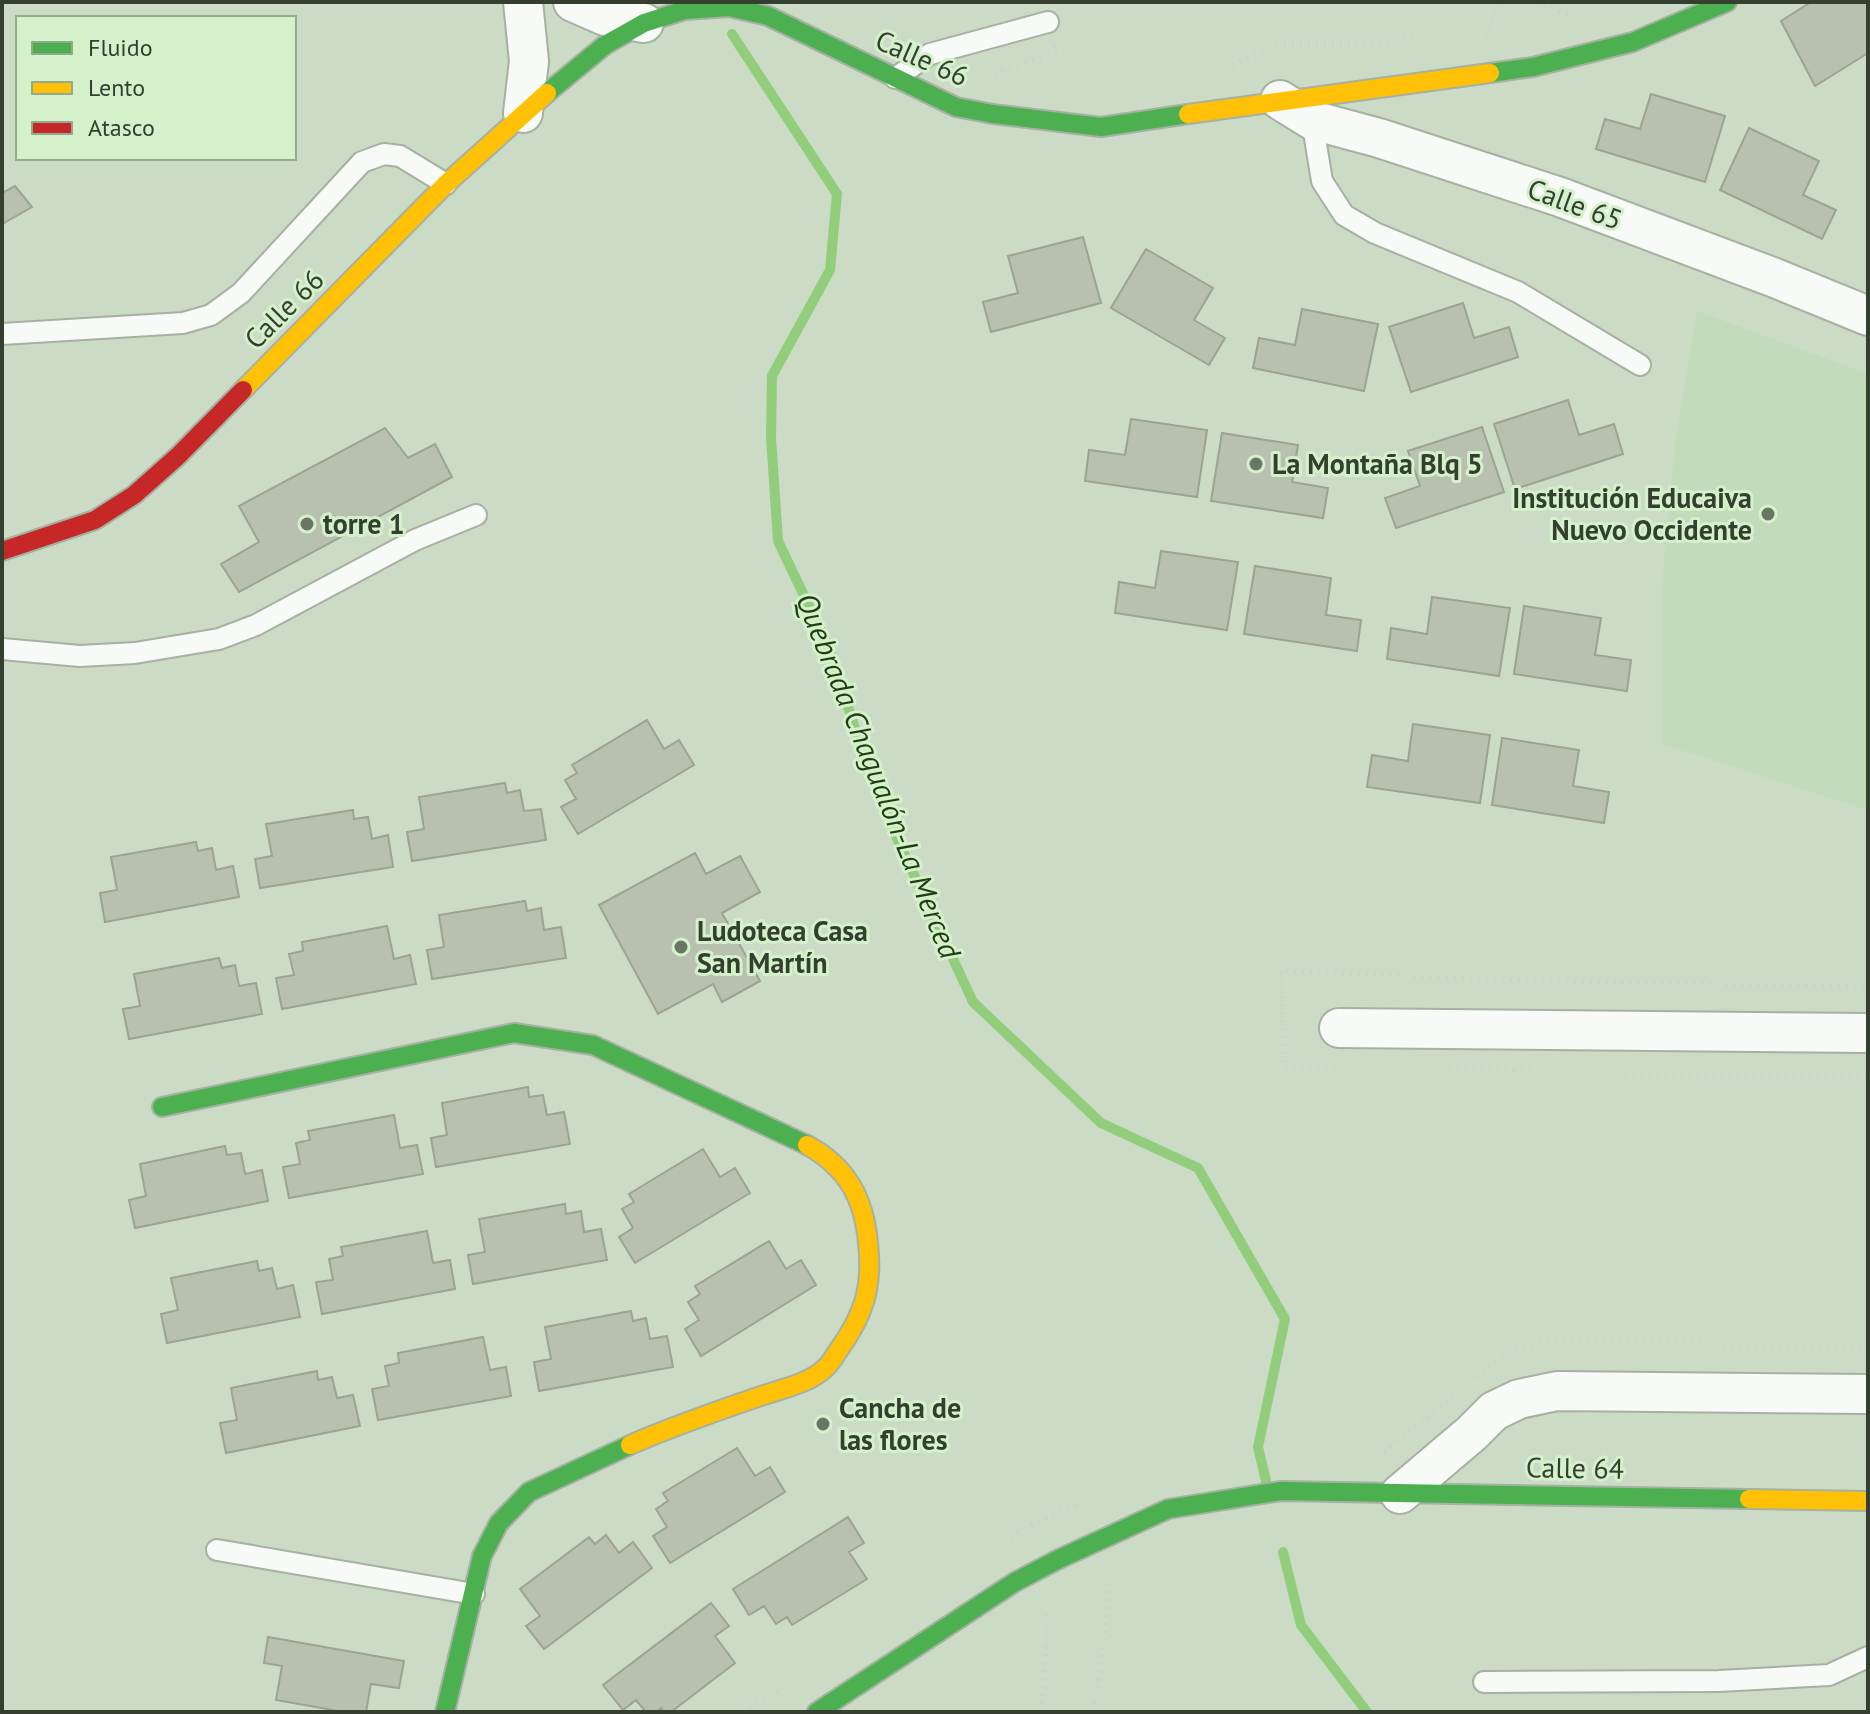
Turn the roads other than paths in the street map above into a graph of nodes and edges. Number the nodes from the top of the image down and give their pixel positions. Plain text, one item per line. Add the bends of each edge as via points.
1 (523, 2) edge
2 (573, 2) edge
3 (1727, 2) edge
4 (1048, 22) road end
5 (644, 23) junction
6 (895, 78) junction
7 (1280, 100) junction
8 (523, 113) junction
9 (1312, 120) junction
10 (446, 184) junction
11 (1865, 310) edge
12 (2, 334) edge
13 (1640, 365) dead end
14 (476, 515) dead end
15 (2, 551) edge
16 (2, 649) edge
17 (1339, 1028) dead end
18 (1868, 1033) edge
19 (162, 1107) dead end
20 (1868, 1394) edge
21 (1400, 1494) junction
22 (1868, 1501) edge
23 (217, 1550) dead end
24 (474, 1594) junction
25 (1868, 1657) edge
26 (1484, 1682) dead end
27 (445, 1712) edge
28 (817, 1712) edge

1 - 8 street via 529,61
2 - 5 street via 605,16
3 - 7 street, Calle 66 via 1633,42 1533,67
4 - 6 lane via 930,54
5 - 6 street, Calle 66 via 685,10 729,7 768,16
5 - 8 street, Calle 66 via 605,45
6 - 7 street, Calle 66 via 956,107 1101,127
7 - 9 street, Calle 65
8 - 10 street, Calle 66
9 - 11 street, Calle 65 via 1560,197
9 - 13 lane via 1322,181 1344,215 1518,292
10 - 12 lane via 400,156 384,154 362,162 241,293 211,315 183,323
10 - 15 street, Calle 66 via 134,495 95,520
14 - 16 lane via 219,639 94,656
17 - 18 street
19 - 24 street via 514,1033 593,1045 774,1128 841,1170 858,1197 871,1267 865,1305 824,1370 661,1431 529,1492 499,1523 482,1556
20 - 21 street via 1557,1391 1519,1399 1494,1411
21 - 22 street, Calle 64
21 - 28 street, Calle 64 via 1281,1491 1168,1509 1015,1582
23 - 24 lane
24 - 27 street
25 - 26 lane via 1829,1675

